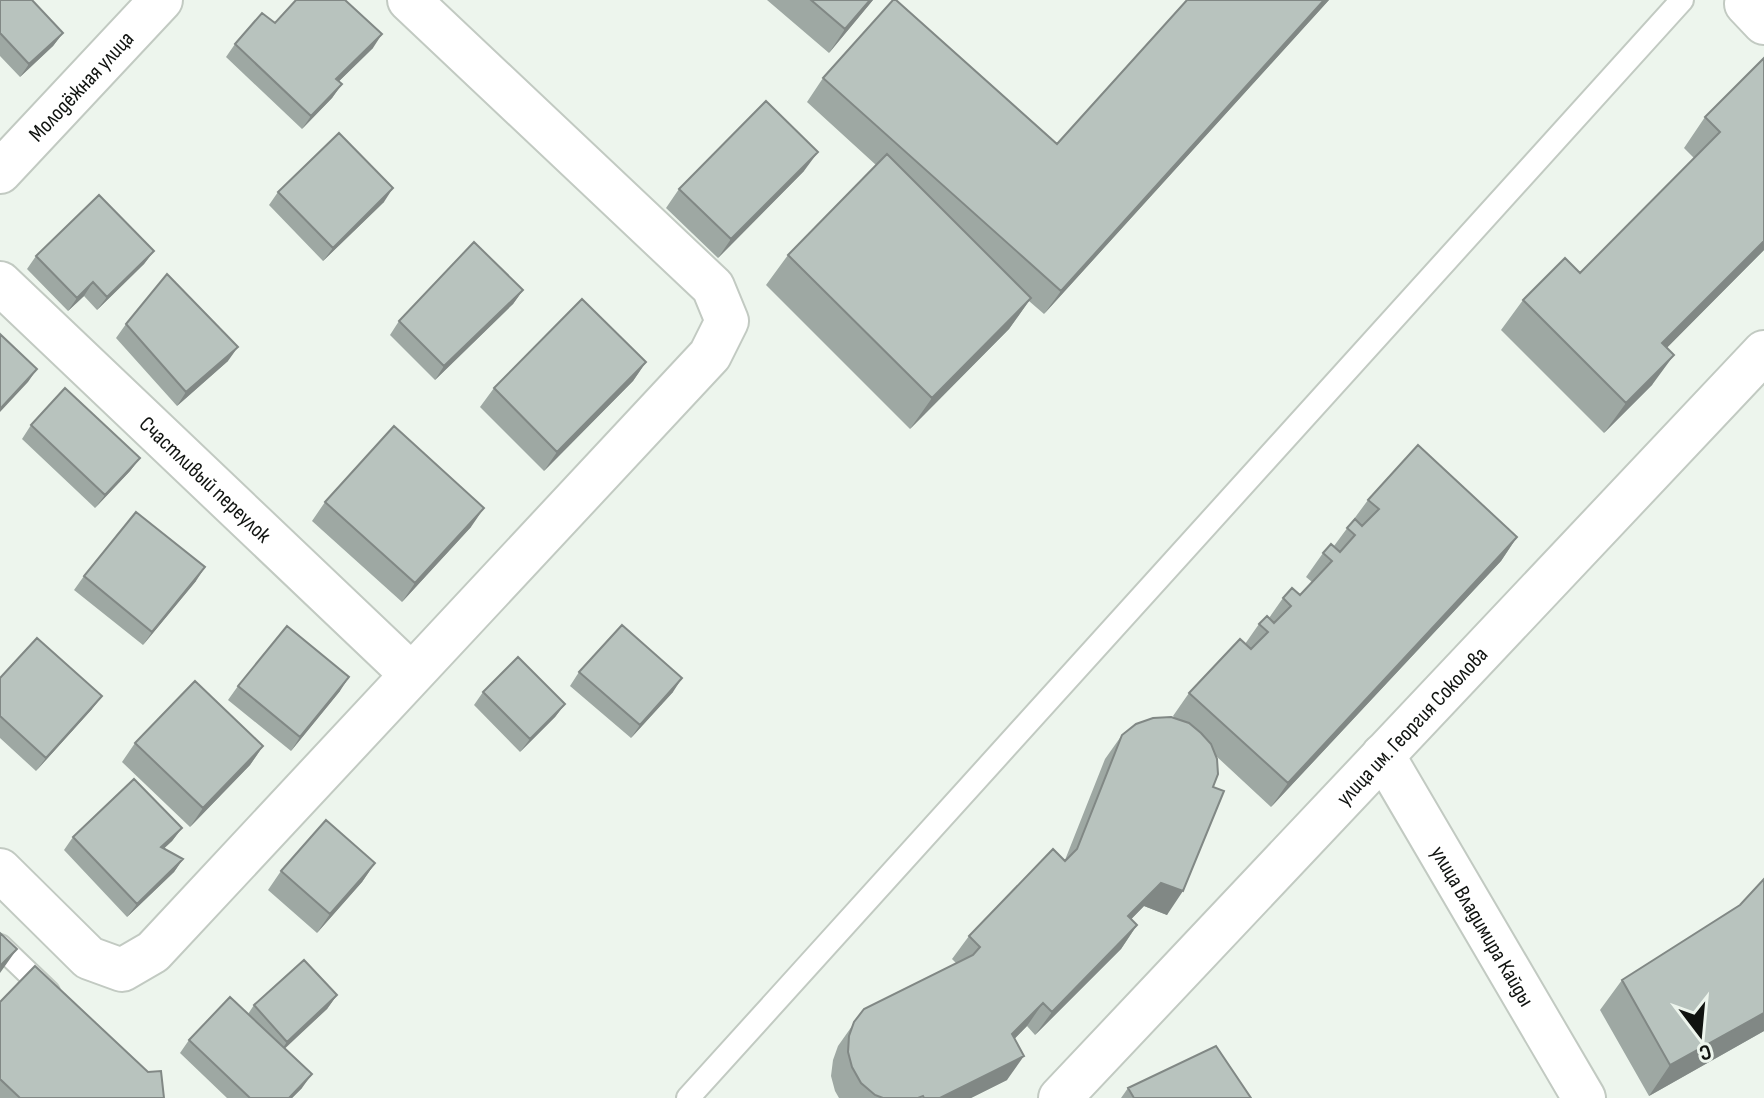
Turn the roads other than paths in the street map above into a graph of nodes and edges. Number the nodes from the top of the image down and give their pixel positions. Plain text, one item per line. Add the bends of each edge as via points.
1 (161, 0) edge
2 (409, 0) edge
3 (1682, 0) edge
4 (0, 172) edge
5 (0, 283) edge
6 (1764, 352) edge
7 (411, 674) junction
8 (1383, 755) junction
9 (0, 870) edge
10 (0, 946) edge
11 (58, 1001) edge
12 (1074, 1092) edge
13 (688, 1098) edge
14 (1584, 1098) edge

1 - 4 street, Молодёжная улица
2 - 7 street via 713,287 727,321 710,355
3 - 13 lane
5 - 7 street, Счастливый переулок
6 - 8 street, улица им. Георгия Соколова
7 - 9 street via 153,952 122,970 89,958
8 - 12 street, улица им. Георгия Соколова
8 - 14 street, улица Владимира Кайды
10 - 11 lane

